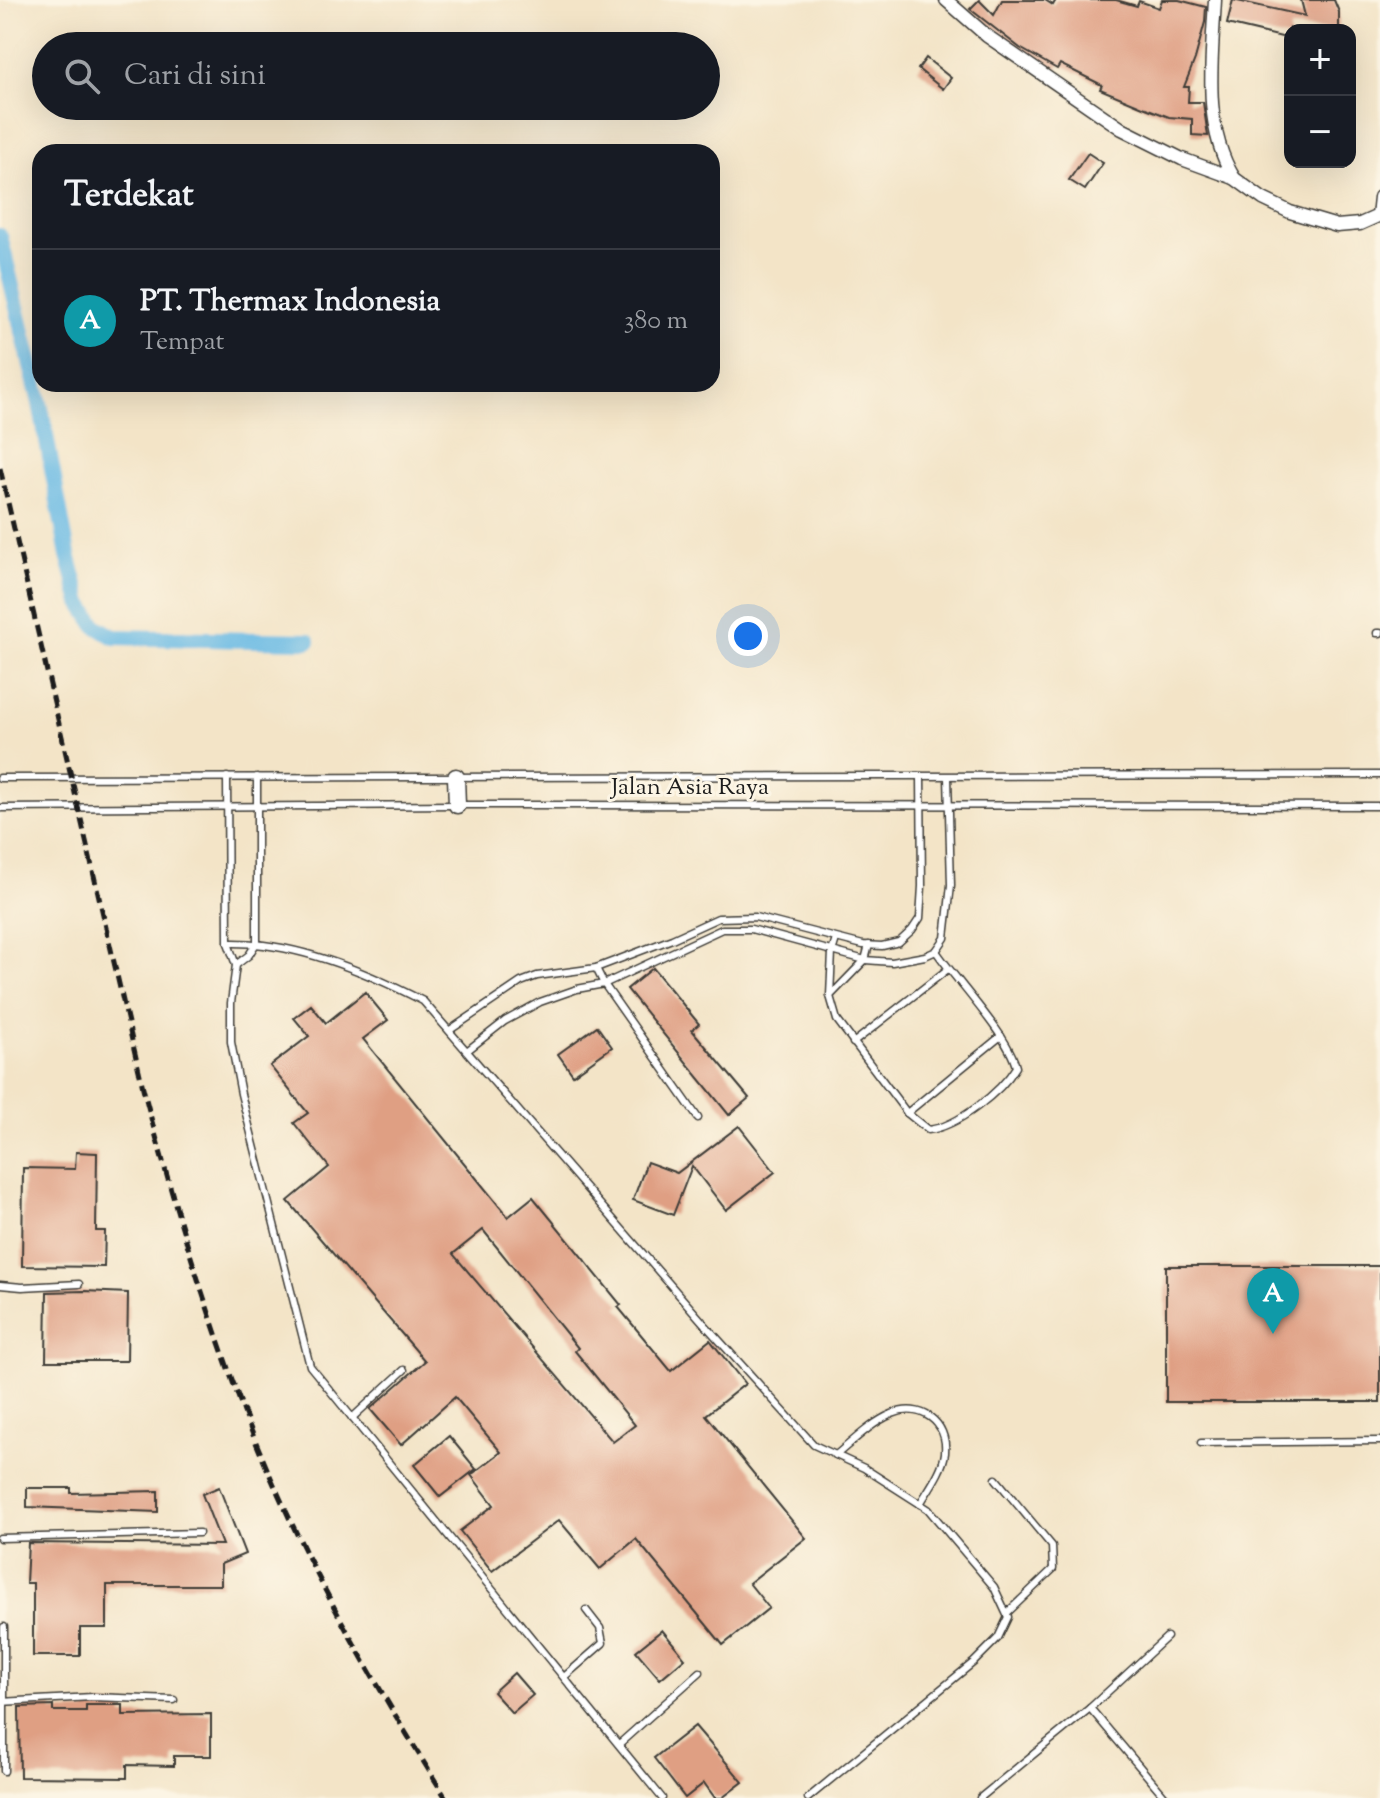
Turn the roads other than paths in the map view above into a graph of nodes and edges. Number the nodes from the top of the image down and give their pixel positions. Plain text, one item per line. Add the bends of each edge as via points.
1 (946, 0) edge
2 (1215, 0) edge
3 (1234, 178) junction
4 (1380, 197) edge
5 (1380, 775) edge
6 (921, 776) junction
7 (227, 777) junction
8 (257, 777) junction
9 (456, 777) junction
10 (948, 777) junction
11 (0, 778) edge
12 (457, 805) junction
13 (227, 806) junction
14 (256, 806) junction
15 (1380, 806) edge
16 (921, 807) junction
17 (949, 807) junction
18 (0, 808) edge
19 (836, 939) junction
20 (257, 942) junction
21 (228, 943) junction
22 (869, 945) junction
23 (936, 951) junction
24 (832, 952) junction
25 (865, 960) junction
26 (236, 965) junction
27 (596, 968) junction
28 (948, 969) junction
29 (604, 984) junction
30 (830, 996) junction
31 (450, 1030) junction
32 (1001, 1036) junction
33 (853, 1043) junction
34 (468, 1050) junction
35 (907, 1113) junction
36 (698, 1118) dead end
37 (79, 1284) dead end
38 (0, 1285) edge
39 (404, 1370) dead end
40 (352, 1418) junction
41 (1380, 1441) edge
42 (1201, 1443) dead end
43 (836, 1455) junction
44 (996, 1479) dead end
45 (920, 1504) junction
46 (199, 1533) dead end
47 (0, 1538) edge
48 (586, 1610) dead end
49 (1008, 1612) junction
50 (4, 1627) dead end
51 (1167, 1637) dead end
52 (700, 1672) dead end
53 (564, 1677) junction
54 (174, 1700) dead end
55 (2, 1702) edge
56 (1090, 1708) junction
57 (619, 1744) junction
58 (4, 1771) dead end
59 (662, 1798) edge
60 (808, 1798) edge
61 (980, 1798) edge
62 (1166, 1798) edge

1 - 3 street via 987,36 1122,129
2 - 3 street via 1210,93 1222,159
3 - 4 street via 1290,212 1337,226 1378,216
5 - 10 lane, Jalan Asia Raya
6 - 9 lane, Jalan Asia Raya
6 - 10 lane, Jalan Asia Raya
6 - 16 lane
7 - 8 lane, Jalan Asia Raya
7 - 11 lane, Jalan Asia Raya
7 - 13 lane
8 - 9 lane, Jalan Asia Raya
8 - 14 lane
9 - 12 street
10 - 17 lane
12 - 14 lane, Jalan Asia Raya
12 - 16 lane, Jalan Asia Raya
13 - 14 lane, Jalan Asia Raya
13 - 18 lane, Jalan Asia Raya
13 - 21 lane
14 - 20 lane
15 - 17 lane, Jalan Asia Raya
16 - 17 lane, Jalan Asia Raya
16 - 22 lane via 920,918 899,942
17 - 23 lane via 951,885 945,938
19 - 22 lane
19 - 24 lane
19 - 27 lane via 755,917 718,918
20 - 21 lane
20 - 26 lane
20 - 31 lane via 389,983 423,1001
21 - 26 lane
22 - 25 lane
23 - 25 lane via 892,962
23 - 28 lane
24 - 25 lane
24 - 29 lane via 751,929 722,929
24 - 30 lane
25 - 30 lane
26 - 40 lane via 231,1003 234,1055 299,1326 310,1366
27 - 29 lane
27 - 31 lane via 521,982
28 - 32 lane
28 - 33 lane
29 - 34 lane via 540,1002
29 - 36 lane
30 - 33 lane via 837,1020
31 - 34 lane
32 - 35 lane
32 - 35 lane via 1014,1055 1016,1067 1009,1079 943,1128 928,1130
33 - 35 lane
34 - 43 lane via 771,1398 814,1445
37 - 38 lane
39 - 40 lane
40 - 53 lane
41 - 42 lane
43 - 45 lane
43 - 45 lane via 893,1414 927,1413 937,1422 945,1455
44 - 49 lane via 1052,1546 1053,1569
45 - 49 lane via 994,1587
46 - 47 lane
48 - 53 lane via 600,1628 603,1643
49 - 60 lane via 998,1638 974,1662
50 - 55 lane
51 - 56 lane
52 - 57 lane
53 - 57 lane
54 - 55 lane
55 - 58 lane
56 - 61 lane
56 - 62 lane
57 - 59 lane

